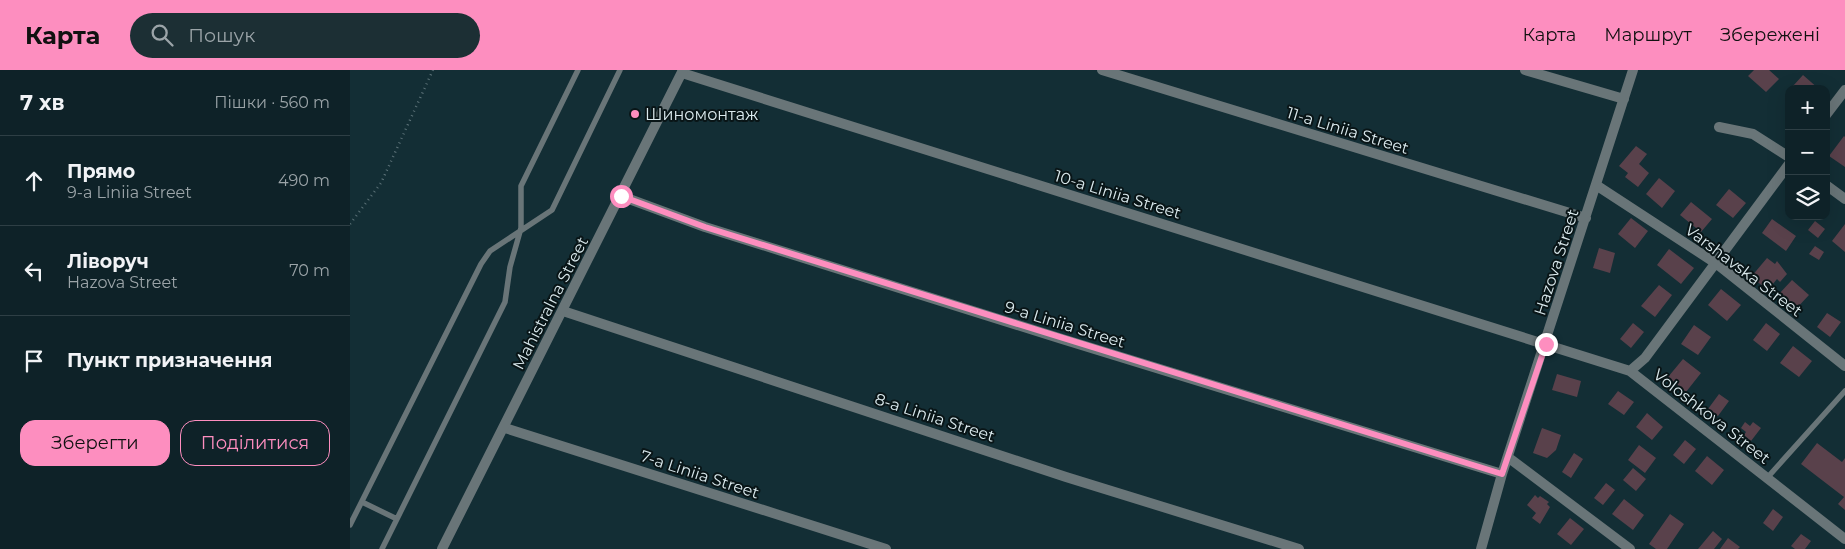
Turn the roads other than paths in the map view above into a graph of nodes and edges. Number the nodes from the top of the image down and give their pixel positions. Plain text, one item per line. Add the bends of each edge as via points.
1 (578, 70) edge
2 (620, 70) edge
3 (1102, 70) edge
4 (1525, 70) edge
5 (1633, 70) edge
6 (683, 72) edge
7 (1845, 90) edge
8 (1624, 99) junction
9 (1830, 110) edge
10 (1719, 127) dead end
11 (1785, 154) edge
12 (1785, 170) edge
13 (1596, 185) junction
14 (1830, 188) edge
15 (621, 196) junction
16 (1845, 199) edge
17 (1586, 218) junction
18 (521, 228) junction
19 (1717, 264) junction
20 (563, 311) junction
21 (1546, 344) junction
22 (1845, 366) edge
23 (1630, 371) junction
24 (1845, 391) edge
25 (505, 428) junction
26 (1508, 458) junction
27 (1502, 474) junction
28 (1768, 478) junction
29 (362, 502) junction
30 (396, 519) junction
31 (350, 525) edge
32 (1845, 539) edge
33 (382, 549) edge
34 (442, 549) edge
35 (886, 549) edge
36 (1299, 549) edge
37 (1481, 549) edge
38 (1630, 549) edge

1 - 18 lane via 524,178 520,192
2 - 18 lane via 552,210
3 - 17 street, 11-a Liniia Street
4 - 8 street
5 - 8 street, Hazova Street
6 - 15 street, Mahistralna Street
6 - 21 street, 10-a Liniia Street
7 - 9 street
8 - 13 street, Hazova Street
10 - 11 street via 1753,134
12 - 19 street
13 - 17 street, Hazova Street
13 - 19 street, Varshavska Street
14 - 16 street
15 - 20 street, Mahistralna Street
15 - 27 street, 9-a Liniia Street via 705,227
17 - 21 street, Hazova Street
18 - 29 lane via 490,251 481,264
18 - 30 lane via 510,267 505,302
19 - 22 street, Varshavska Street
19 - 23 street via 1646,358
20 - 25 street, Mahistralna Street
20 - 36 street, 8-a Liniia Street
21 - 23 street, Voloshkova Street
21 - 26 street, Hazova Street
23 - 28 street, Voloshkova Street
24 - 28 lane
25 - 34 street, Mahistralna Street
25 - 35 street, 7-a Liniia Street
26 - 27 street, Hazova Street
26 - 38 street
27 - 37 street, Hazova Street
28 - 32 street, Voloshkova Street
29 - 30 lane
29 - 31 lane
30 - 33 lane

